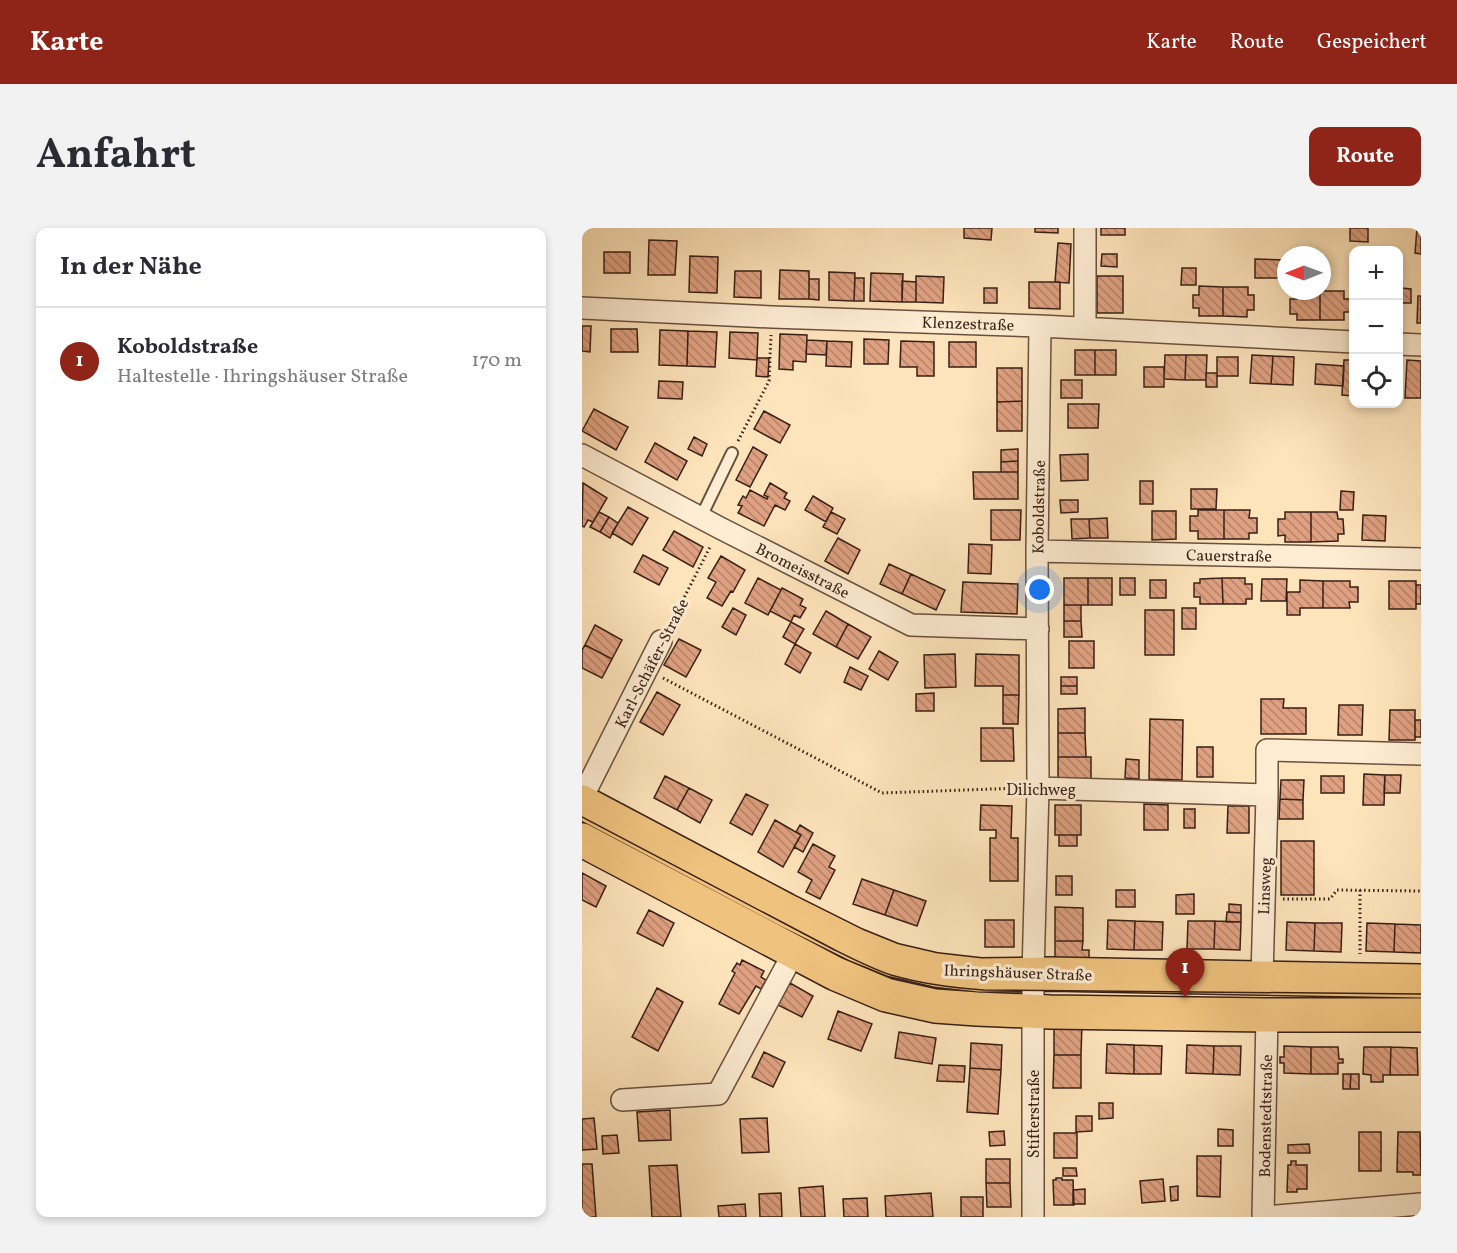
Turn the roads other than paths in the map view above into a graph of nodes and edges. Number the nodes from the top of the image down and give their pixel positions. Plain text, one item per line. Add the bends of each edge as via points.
1 (1085, 228) edge
2 (582, 308) edge
3 (1040, 326) junction
4 (1085, 328) junction
5 (1349, 342) edge
6 (1403, 344) edge
7 (1421, 345) edge
8 (732, 453) road end
9 (582, 455) edge
10 (701, 517) junction
11 (1037, 551) junction
12 (1421, 558) edge
13 (1038, 629) junction
14 (661, 642) road end
15 (1421, 754) edge
16 (1038, 788) junction
17 (1266, 795) junction
18 (582, 800) edge
19 (582, 840) edge
20 (794, 952) junction
21 (1033, 974) junction
22 (1262, 977) junction
23 (1421, 981) edge
24 (1033, 1011) junction
25 (1421, 1015) edge
26 (1267, 1016) junction
27 (622, 1100) dead end
28 (1421, 1204) edge
29 (1033, 1217) edge
30 (1264, 1217) edge

1 - 4 street
2 - 3 street, Klenzestraße
3 - 4 street, Klenzestraße
3 - 11 street, Koboldstraße
4 - 5 street, Klenzestraße
6 - 7 street
8 - 10 lane
9 - 10 street, Bromeisstraße
10 - 13 street, Bromeisstraße via 911,625
11 - 12 street, Cauerstraße
11 - 13 street, Koboldstraße
13 - 16 street, Koboldstraße
14 - 18 street, Karl-Schäfer-Straße
15 - 17 street via 1268,750
16 - 17 street, Dilichweg
16 - 21 street, Koboldstraße
17 - 22 street, Linsweg
18 - 21 main road, Ihringshäuser Straße via 786,910 893,960 980,975
19 - 20 main road
20 - 24 main road via 886,995 935,1006
20 - 27 street via 718,1094
21 - 22 main road, Ihringshäuser Straße
21 - 24 street, Koboldstraße
22 - 23 main road, Ihringshäuser Straße
24 - 26 main road
24 - 29 street, Stifterstraße
25 - 26 main road
26 - 30 street, Bodenstedtstraße
28 - 30 street

